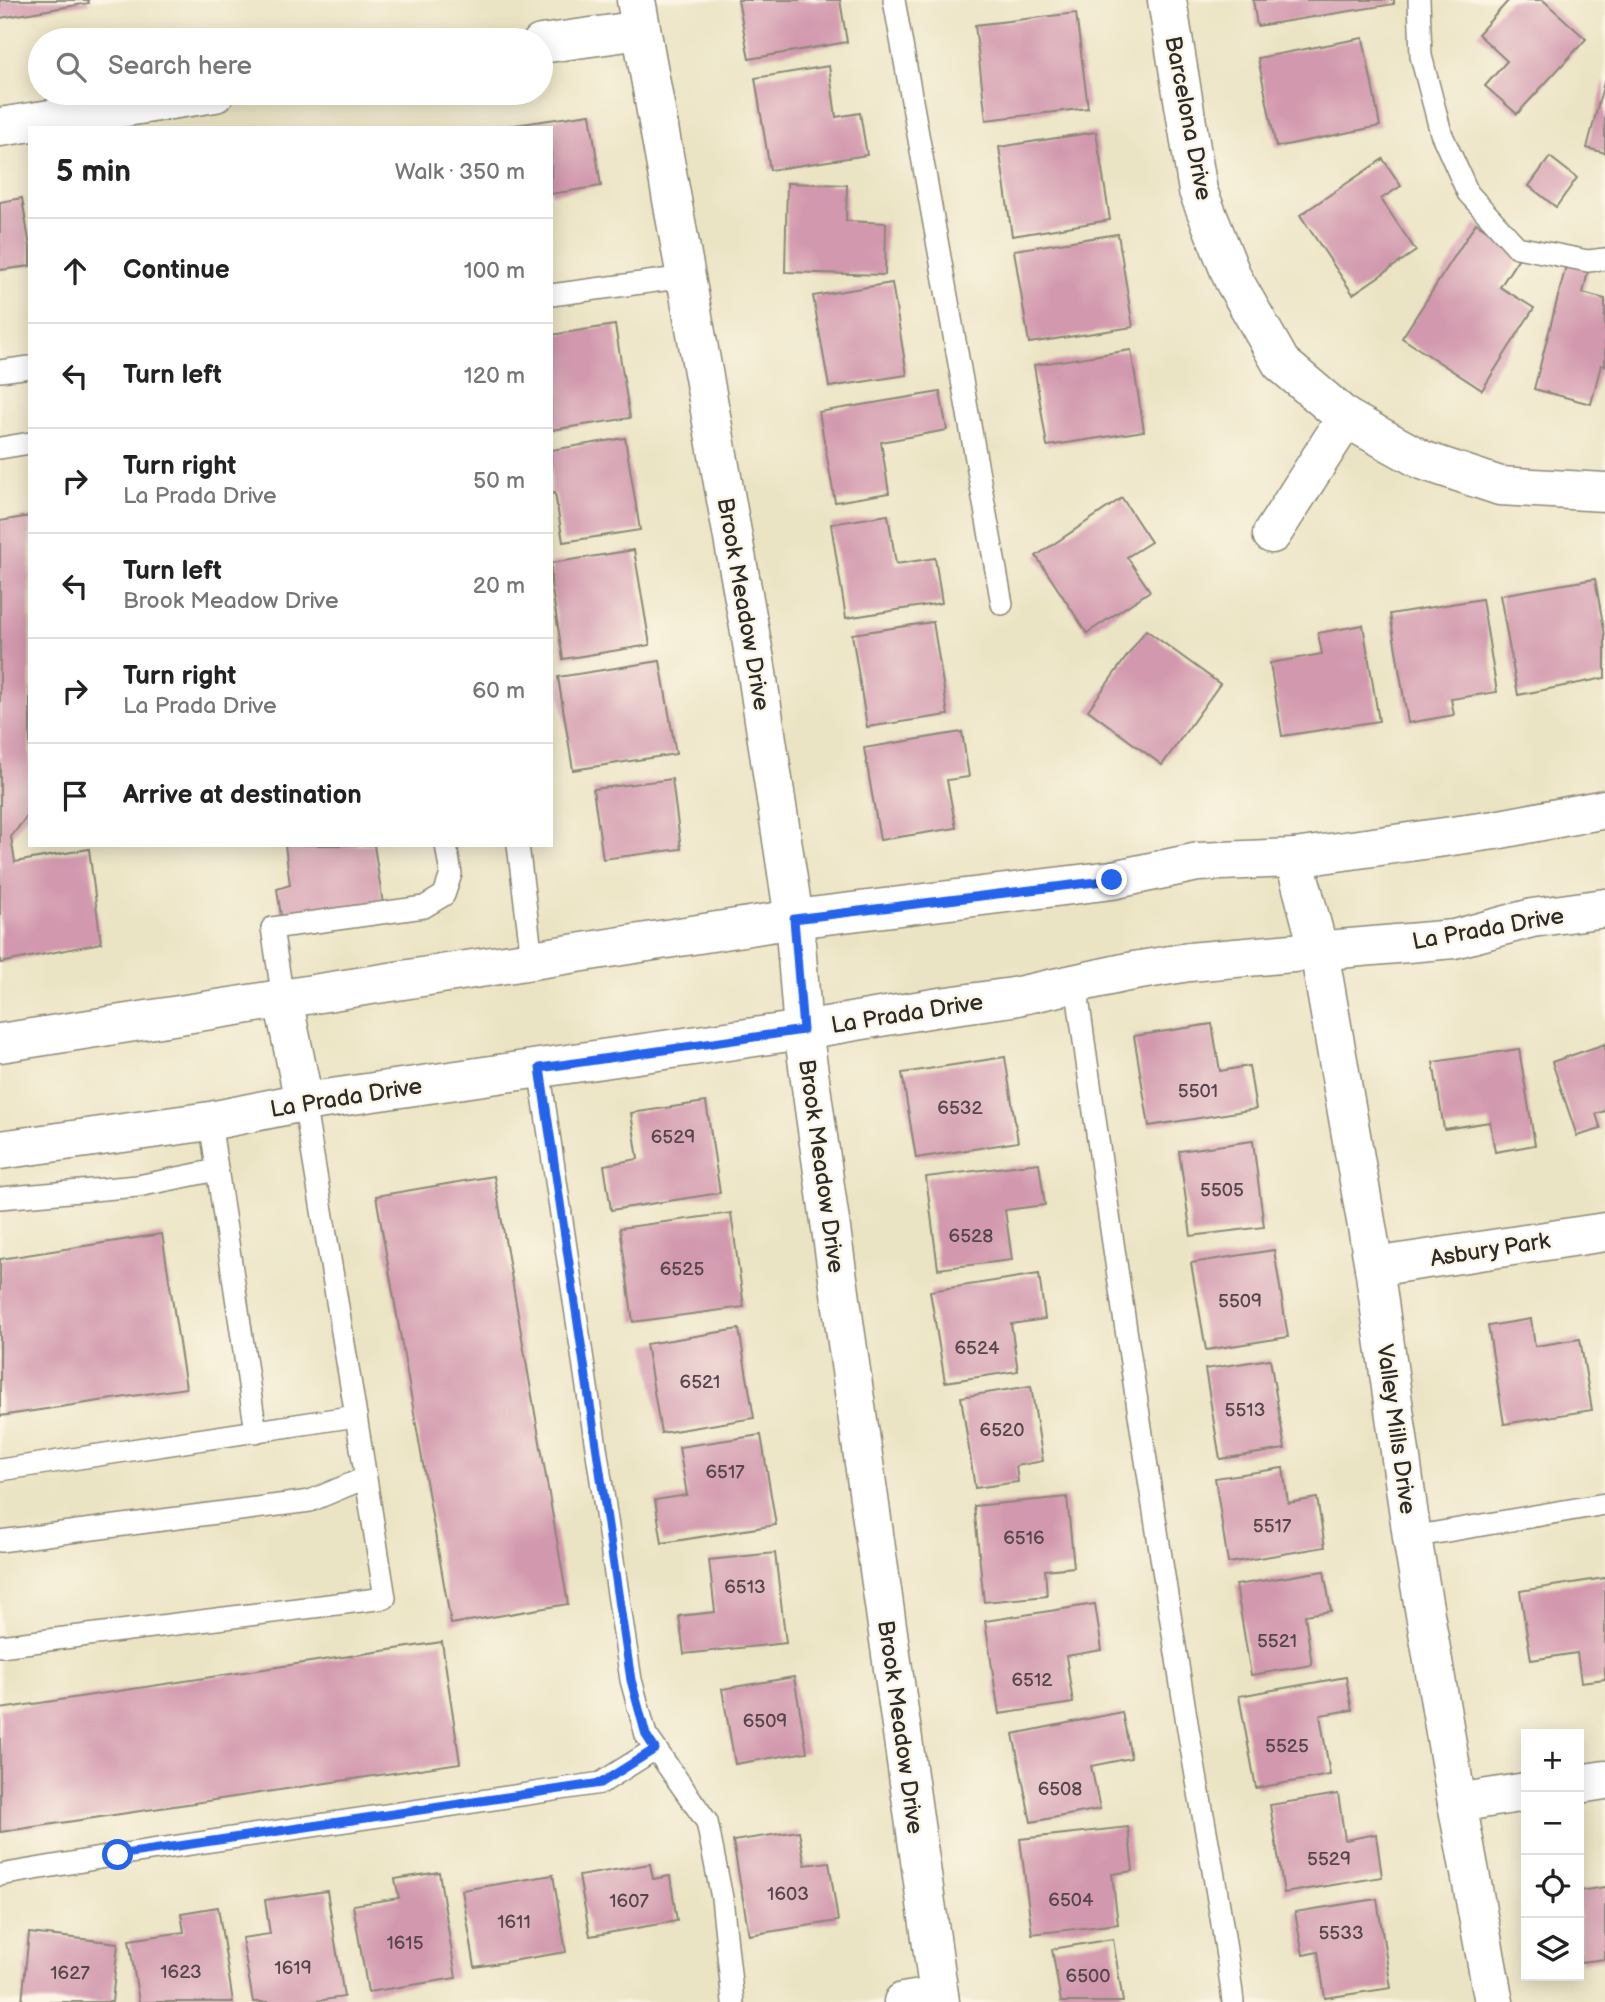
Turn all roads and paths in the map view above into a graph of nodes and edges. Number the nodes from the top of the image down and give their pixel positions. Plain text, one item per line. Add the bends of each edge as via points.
1 (894, 0) edge
2 (1167, 0) edge
3 (1419, 0) edge
4 (638, 15) edge
5 (553, 40) edge
6 (139, 105) edge
7 (0, 127) edge
8 (1605, 259) edge
9 (686, 277) junction
10 (553, 295) edge
11 (28, 367) edge
12 (0, 372) edge
13 (1346, 418) junction
14 (28, 443) edge
15 (0, 448) edge
16 (1605, 492) edge
17 (1272, 534) dead end
18 (1002, 604) dead end
19 (1605, 809) edge
20 (446, 847) edge
21 (518, 847) edge
22 (1294, 858) junction
23 (1605, 908) edge
24 (794, 919) junction
25 (1319, 951) junction
26 (532, 959) junction
27 (1076, 983) junction
28 (283, 999) junction
29 (803, 1030) junction
30 (0, 1043) edge
31 (540, 1068) junction
32 (304, 1102) junction
33 (210, 1121) junction
34 (0, 1150) edge
35 (217, 1170) junction
36 (0, 1198) edge
37 (1605, 1232) edge
38 (1374, 1267) junction
39 (356, 1416) junction
40 (256, 1432) junction
41 (0, 1470) edge
42 (365, 1478) junction
43 (1605, 1504) edge
44 (1412, 1537) junction
45 (0, 1541) edge
46 (0, 1646) edge
47 (655, 1749) junction
48 (1605, 1780) edge
49 (1584, 1783) edge
50 (1521, 1793) edge
51 (1457, 1804) junction
52 (0, 1875) edge
53 (927, 2000) edge
54 (733, 2002) edge
55 (1233, 2002) edge
56 (1494, 2002) edge

1 - 18 lane
2 - 13 street, Barcelona Drive via 1198,191 1233,279 1281,363
3 - 8 lane via 1421,56 1441,133 1468,193 1517,247 1588,261
4 - 5 street
4 - 9 street, Brook Meadow Drive
6 - 7 street
9 - 10 lane
9 - 24 street, Brook Meadow Drive via 755,660
11 - 12 lane
13 - 16 street, Barcelona Drive via 1422,460 1500,486
13 - 17 street
14 - 15 lane
19 - 22 street via 1495,830
20 - 28 lane via 451,874 444,895 424,907 272,928
21 - 26 lane
22 - 24 street via 1198,862 1112,880
22 - 25 street, Valley Mills Drive
23 - 25 street, La Prada Drive via 1532,918 1454,939
24 - 26 street
24 - 29 street, Brook Meadow Drive
25 - 27 street, La Prada Drive via 1189,962
25 - 38 street, Valley Mills Drive
26 - 28 street
27 - 29 street, La Prada Drive
27 - 55 lane via 1171,1624
28 - 30 street
28 - 32 street
29 - 31 street, La Prada Drive
29 - 53 street, Brook Meadow Drive
31 - 32 street, La Prada Drive
31 - 47 lane via 631,1680 646,1735
32 - 33 street, La Prada Drive
32 - 39 lane
33 - 34 street, La Prada Drive
33 - 35 lane
35 - 36 lane via 138,1186
35 - 40 lane
37 - 38 street, Asbury Park
38 - 44 street, Valley Mills Drive
39 - 40 lane
39 - 42 lane
40 - 41 lane
42 - 45 lane via 310,1501
42 - 46 lane via 385,1598
43 - 44 lane
44 - 51 street, Valley Mills Drive
47 - 52 lane via 601,1783
47 - 54 lane via 707,1822 722,1898
48 - 49 street
50 - 51 street
51 - 56 street, Valley Mills Drive

